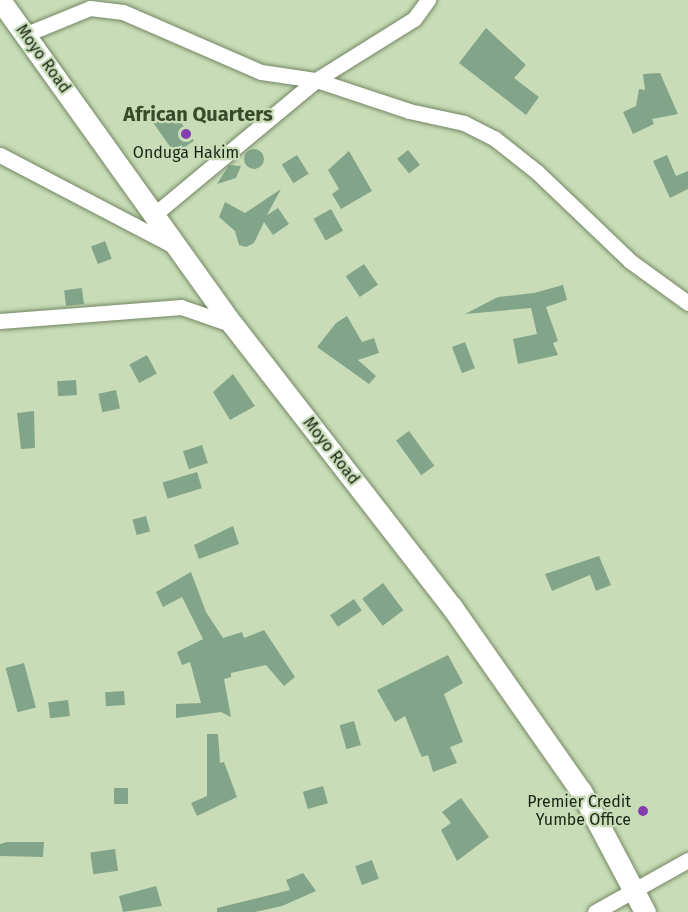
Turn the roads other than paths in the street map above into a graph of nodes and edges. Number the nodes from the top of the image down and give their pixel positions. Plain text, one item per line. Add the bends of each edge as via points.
1 (0, 0) edge
2 (428, 0) edge
3 (24, 34) junction
4 (316, 80) junction
5 (0, 155) edge
6 (156, 213) junction
7 (182, 250) junction
8 (688, 303) edge
9 (0, 321) edge
10 (233, 325) junction
11 (688, 860) edge
12 (635, 892) junction
13 (596, 912) edge
14 (645, 912) edge

1 - 3 main road, Moyo Road
2 - 4 street via 414,19
3 - 4 street via 90,8 123,12 261,72
3 - 6 main road, Moyo Road
4 - 6 street
4 - 8 street via 409,111 464,123 494,138 580,210 630,261
5 - 7 street
6 - 7 main road, Moyo Road
7 - 10 main road, Moyo Road
9 - 10 street via 181,307
10 - 12 main road, Moyo Road via 452,607 581,791
11 - 12 street
12 - 13 street
12 - 14 main road, Moyo Road

